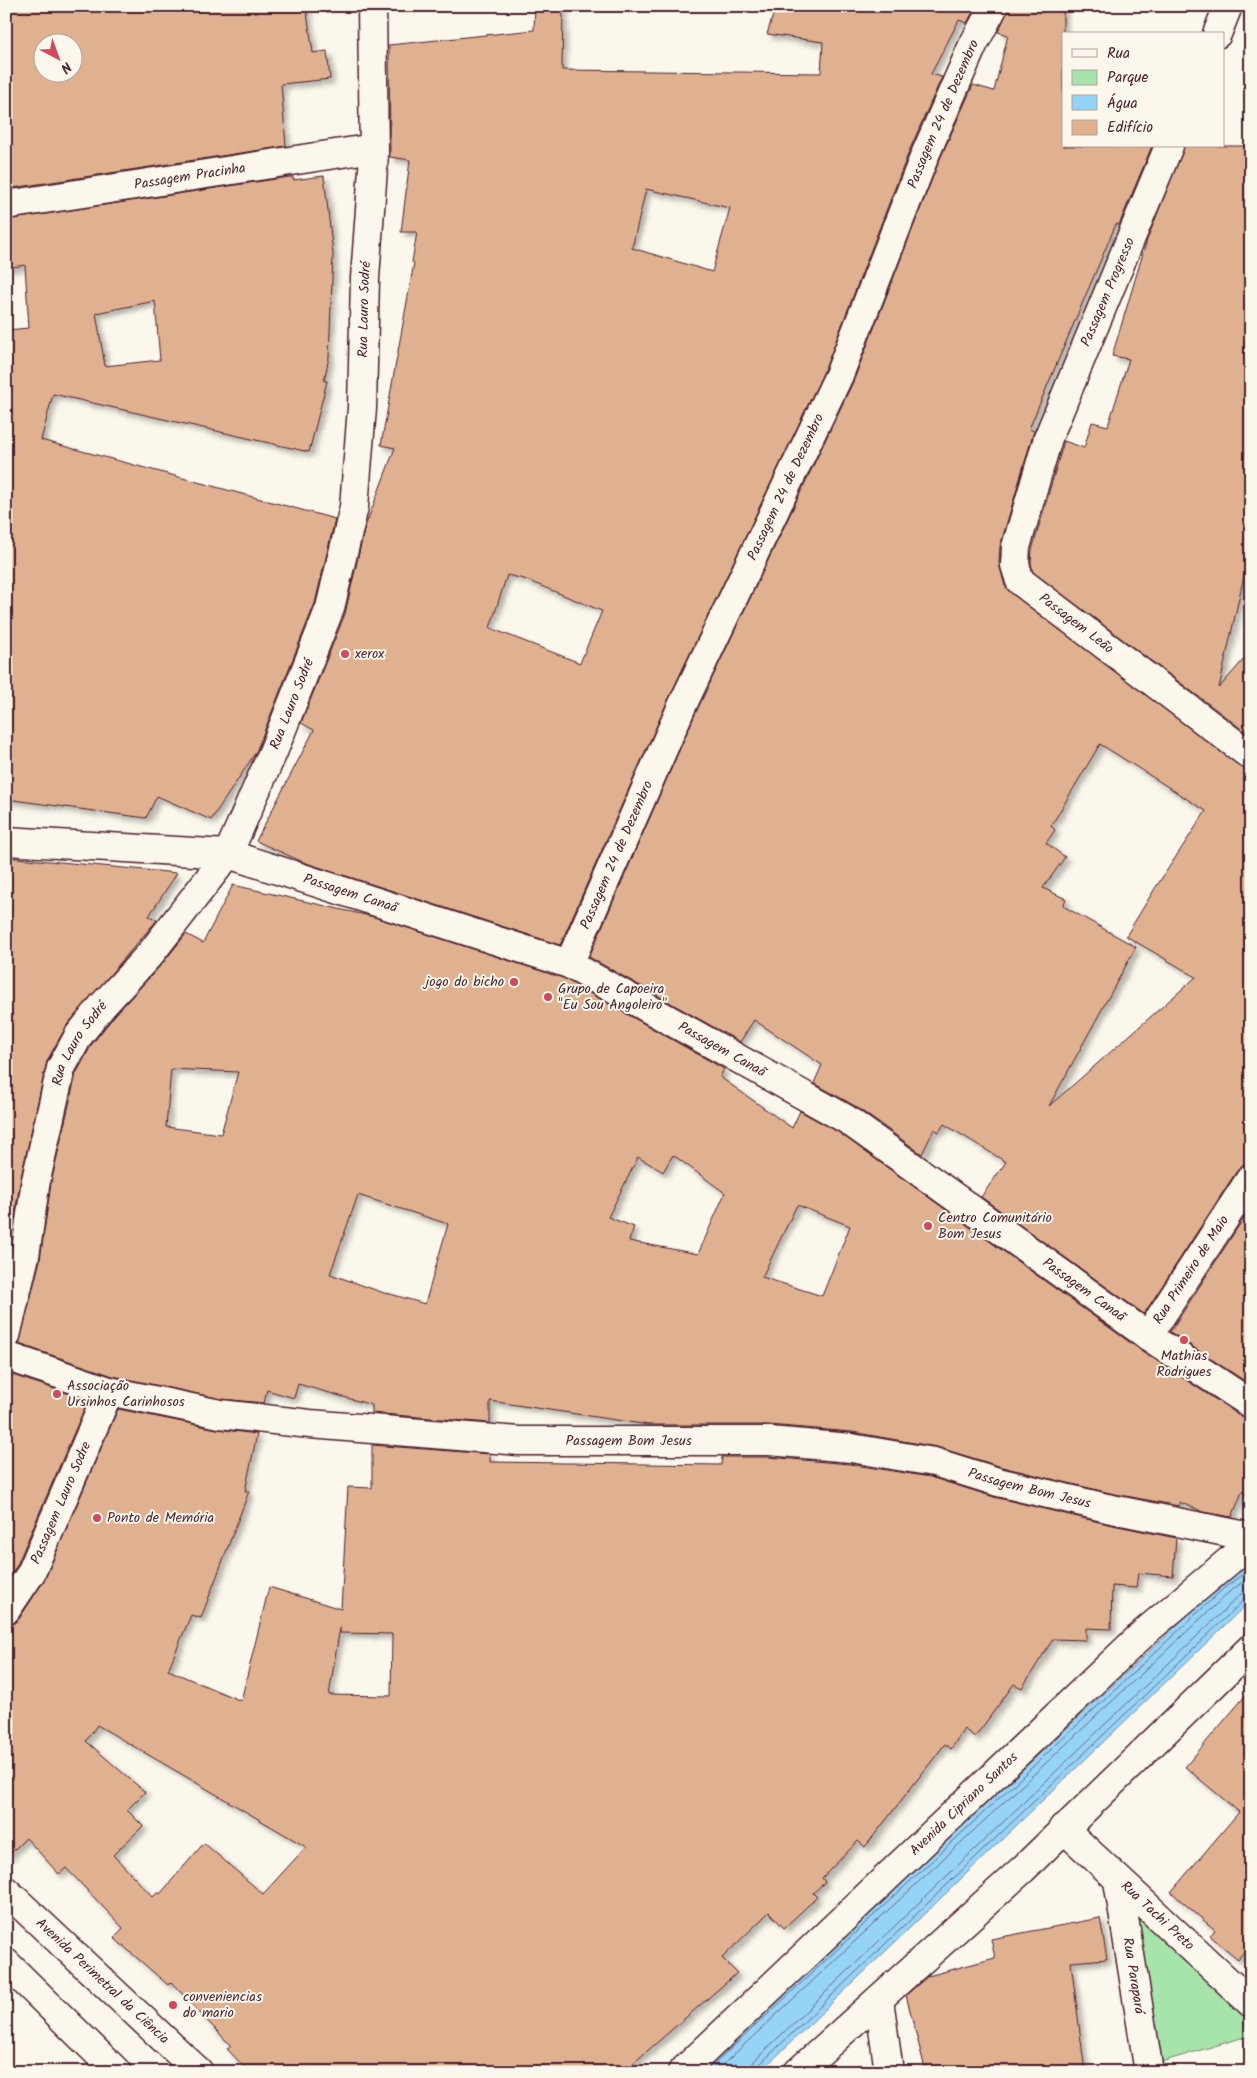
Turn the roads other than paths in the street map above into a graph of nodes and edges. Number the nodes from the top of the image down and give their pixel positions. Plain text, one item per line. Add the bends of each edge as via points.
1 (372, 6) edge
2 (994, 6) edge
3 (1228, 6) edge
4 (1218, 32) edge
5 (374, 148) junction
6 (1168, 148) edge
7 (6, 204) edge
8 (1048, 438) joint
9 (1251, 756) edge
10 (6, 841) edge
11 (228, 854) junction
12 (569, 964) junction
13 (1251, 1178) edge
14 (6, 1336) edge
15 (1148, 1336) junction
16 (6, 1356) edge
17 (109, 1390) junction
18 (1251, 1404) edge
19 (1251, 1536) edge
20 (1251, 1544) edge
21 (6, 1610) edge
22 (1245, 1663) edge
23 (1064, 1828) junction
24 (1118, 1881) junction
25 (6, 1891) edge
26 (6, 1964) edge
27 (879, 2000) junction
28 (1251, 2003) edge
29 (117, 2072) edge
30 (199, 2072) edge
31 (682, 2072) edge
32 (798, 2072) edge
33 (889, 2072) edge
34 (1150, 2072) edge

1 - 5 street, Rua Lauro Sodré
2 - 12 street, Passagem 24 de Dezembro via 973,45 925,155 839,375 682,706
3 - 4 street
5 - 7 street, Passagem Pracinha
5 - 11 street, Rua Lauro Sodré via 354,507 330,608 273,752
6 - 8 street, Passagem Progresso
8 - 9 street, Passagem Leão via 1016,546 1015,565 1020,581
10 - 11 street, Passagem Canaã
11 - 12 street, Passagem Canaã
11 - 14 street, Rua Lauro Sodré via 151,953 78,1035 61,1068
12 - 15 street, Passagem Canaã via 846,1119
13 - 15 street, Rua Primeiro de Maio
15 - 18 street, Passagem Canaã
16 - 17 street, Passagem Bom Jesus
17 - 19 street, Passagem Bom Jesus via 220,1414 519,1441 769,1441 851,1448 934,1462 998,1482 1107,1508
17 - 21 street, Passagem Lauro Sodre via 30,1573
20 - 31 street, Avenida Cipriano Santos via 1146,1631
22 - 23 street
23 - 24 street, Rua Tachi Preto
23 - 27 street via 1023,1870
24 - 28 street, Rua Tachi Preto
24 - 34 street, Rua Parapará
25 - 30 street, Avenida Perimetral da Ciência
26 - 29 street
27 - 32 street
27 - 33 street

